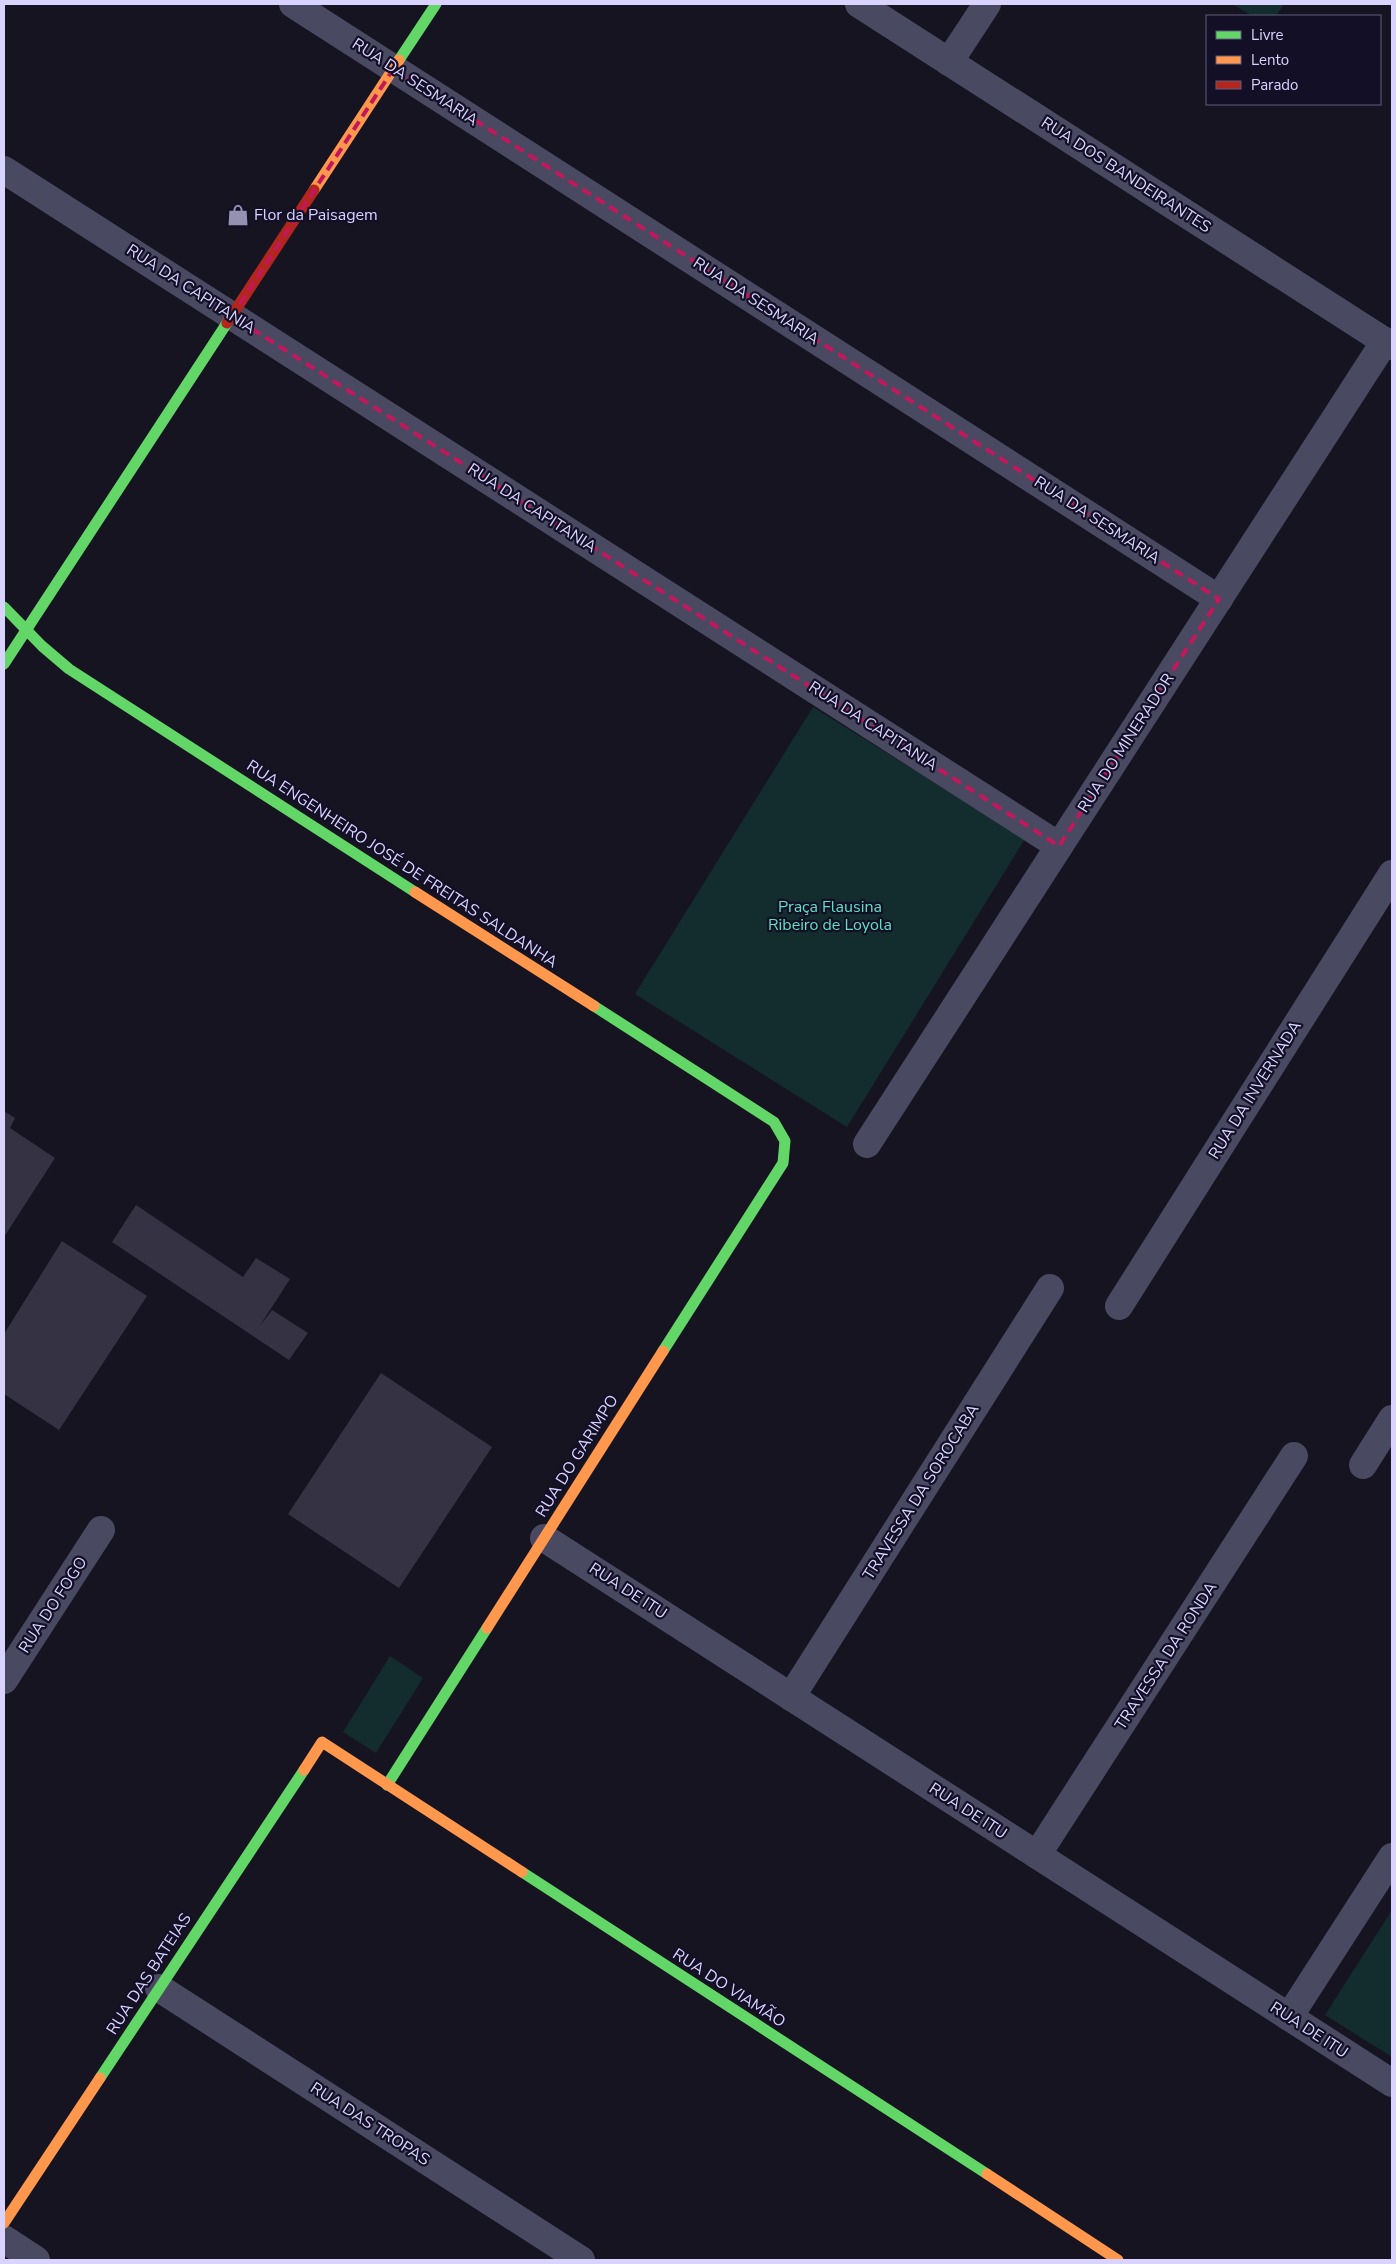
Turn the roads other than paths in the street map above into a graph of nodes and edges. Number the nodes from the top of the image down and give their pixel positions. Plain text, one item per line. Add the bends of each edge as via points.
1 (294, 4) edge
2 (436, 4) edge
3 (859, 4) edge
4 (987, 4) edge
5 (949, 62) junction
6 (394, 68) junction
7 (4, 170) edge
8 (232, 316) junction
9 (1388, 343) edge
10 (1219, 599) junction
11 (4, 607) edge
12 (27, 628) junction
13 (4, 664) edge
14 (1059, 846) junction
15 (1392, 874) edge
16 (786, 1142) joint
17 (867, 1144) dead end
18 (1050, 1288) dead end
19 (1119, 1306) dead end
20 (1392, 1419) edge
21 (1294, 1456) dead end
22 (1363, 1465) dead end
23 (101, 1530) dead end
24 (544, 1538) junction
25 (4, 1680) edge
26 (791, 1697) junction
27 (322, 1742) joint
28 (387, 1785) junction
29 (1038, 1855) junction
30 (1392, 1857) edge
31 (159, 1988) junction
32 (1289, 2017) junction
33 (1392, 2084) edge
34 (4, 2223) edge
35 (4, 2239) edge
36 (36, 2260) edge
37 (581, 2260) edge
38 (1118, 2260) edge

1 - 6 street, RUA DA SESMARIA
2 - 6 street
3 - 5 street, RUA DOS BANDEIRANTES
4 - 5 street
5 - 9 street, RUA DOS BANDEIRANTES
6 - 8 street
6 - 10 street, RUA DA SESMARIA
7 - 8 street, RUA DA CAPITANIA
8 - 12 street
8 - 14 street, RUA DA CAPITANIA
9 - 10 street, RUA DO MINERADOR
10 - 14 street, RUA DO MINERADOR
11 - 12 street, RUA ENGENHEIRO JOSÉ DE FREITAS SALDANHA
12 - 13 street
12 - 16 street, RUA ENGENHEIRO JOSÉ DE FREITAS SALDANHA via 69,669 774,1122
14 - 17 street, RUA DO MINERADOR
15 - 19 street, RUA DA INVERNADA
16 - 24 street, RUA DO GARIMPO via 783,1163
18 - 26 street, TRAVESSA DA SOROCABA
20 - 22 street
21 - 29 street, TRAVESSA DA RONDA
23 - 25 street, RUA DO FOGO
24 - 26 street, RUA DE ITU
24 - 28 street, RUA DO GARIMPO
26 - 29 street, RUA DE ITU
27 - 28 street, RUA DO VIAMÃO
27 - 31 street, RUA DAS BATEIAS
28 - 38 street, RUA DO VIAMÃO
29 - 32 street, RUA DE ITU
30 - 32 street
31 - 34 street, RUA DAS BATEIAS
31 - 37 street, RUA DAS TROPAS
32 - 33 street, RUA DE ITU
35 - 36 street

